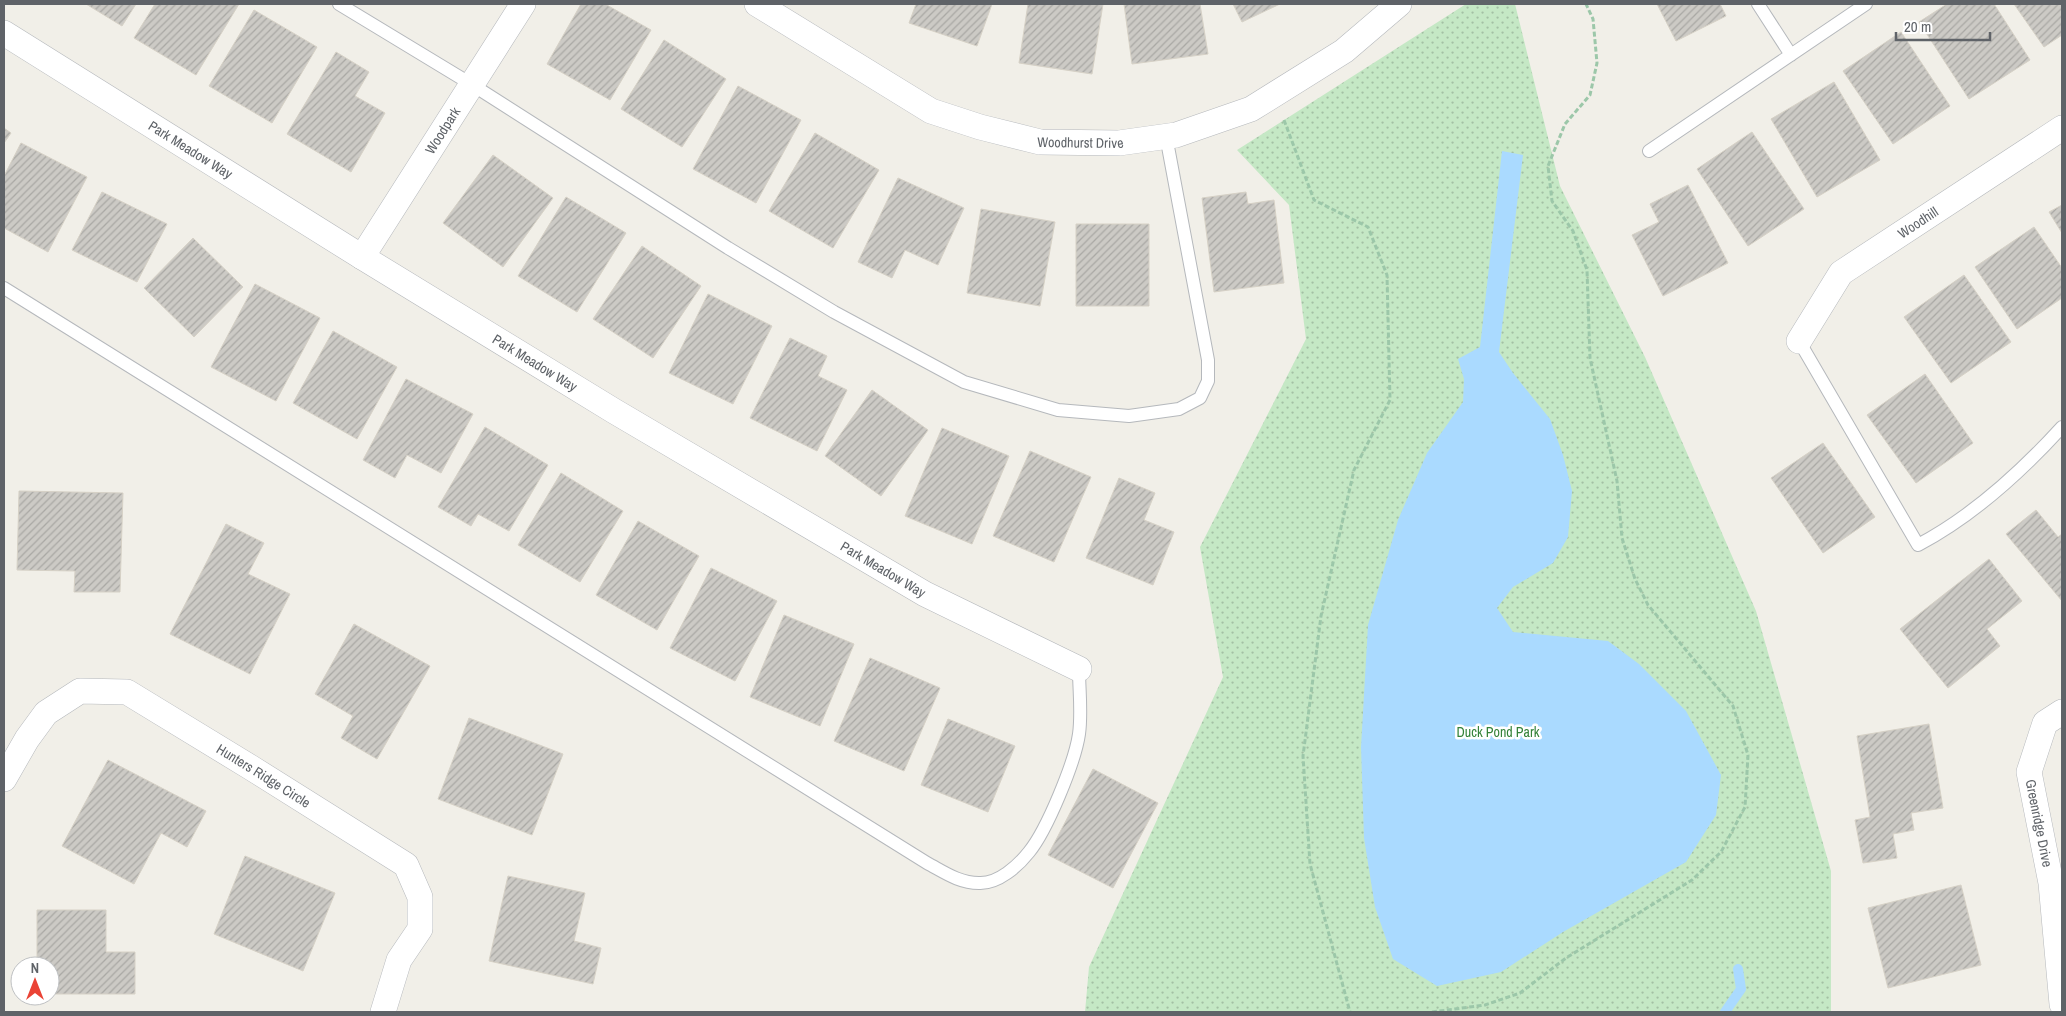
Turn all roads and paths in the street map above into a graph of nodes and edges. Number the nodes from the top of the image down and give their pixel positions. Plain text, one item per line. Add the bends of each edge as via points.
1 (339, 4) edge
2 (522, 4) edge
3 (757, 4) edge
4 (1586, 4) edge
5 (1758, 4) edge
6 (1866, 4) edge
7 (1390, 7) edge
8 (4, 33) edge
9 (1791, 54) junction
10 (471, 84) junction
11 (1275, 94) junction
12 (2062, 128) edge
13 (1166, 136) junction
14 (1649, 151) dead end
15 (362, 257) junction
16 (4, 288) edge
17 (1799, 341) joint
18 (2062, 427) edge
19 (1079, 669) joint
20 (2062, 712) edge
21 (4, 779) edge
22 (2062, 1004) edge
23 (383, 1012) edge
24 (1350, 1012) edge
25 (1432, 1012) edge

1 - 10 lane
2 - 10 street, Woodpark
3 - 13 street, Woodhurst Drive via 931,111 980,127 1040,142 1119,143
4 - 25 path via 1593,19 1597,63 1590,95 1565,124 1548,166 1552,201 1573,231 1587,270 1590,358 1617,481 1622,538 1635,579 1648,605 1733,706 1748,755 1745,807 1721,852 1692,880 1566,958 1520,992 1485,1005
5 - 9 lane
6 - 9 lane
7 - 11 street, Woodhurst Drive via 1344,51
8 - 15 street, Park Meadow Way
9 - 14 lane
10 - 13 lane via 834,312 964,382 1058,410 1120,416 1179,409 1200,398 1208,381 1208,360
10 - 15 street, Woodpark
11 - 13 street, Woodhurst Drive via 1251,109
11 - 24 path via 1314,200 1368,226 1387,276 1390,400 1354,470 1322,616 1302,756 1310,864
12 - 17 street, Woodhill via 1841,273
15 - 19 street, Park Meadow Way via 614,411 925,594
16 - 19 lane via 961,882 981,884 1005,875 1029,852 1051,813 1074,756 1079,733
17 - 18 lane via 1918,545 1944,532 1986,500
20 - 22 street, Greenridge Drive via 2045,723 2029,772 2051,883
21 - 23 street, Hunters Ridge Circle via 46,713 80,691 128,692 250,767 406,865 420,897 420,929 399,960

